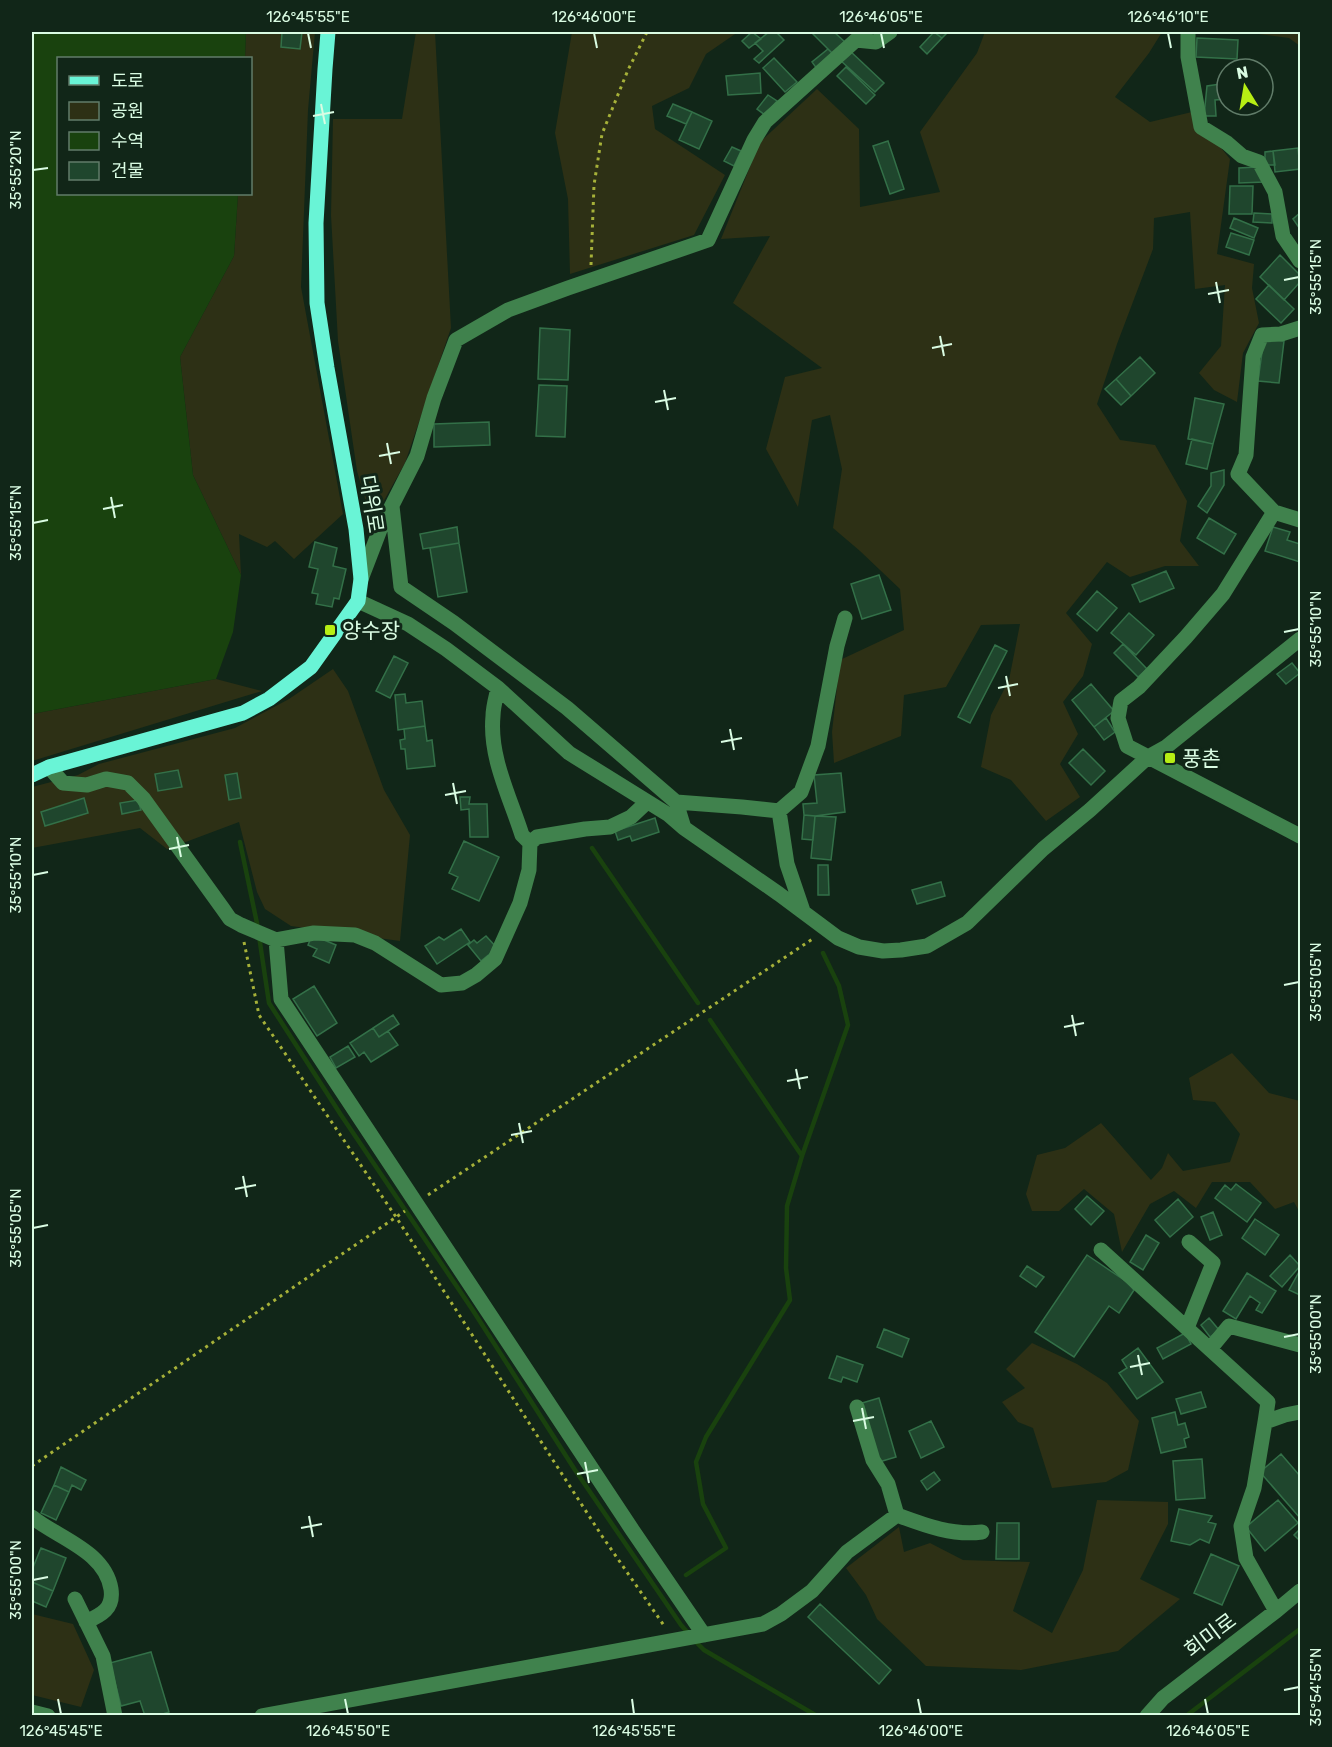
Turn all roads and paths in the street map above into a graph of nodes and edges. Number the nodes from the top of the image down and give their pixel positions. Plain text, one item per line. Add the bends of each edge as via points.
1 (328, 32) edge
2 (647, 32) edge
3 (890, 32) edge
4 (1188, 32) edge
5 (1300, 261) edge
6 (591, 276) dead end
7 (1300, 328) edge
8 (392, 507) junction
9 (1274, 512) junction
10 (1300, 520) edge
11 (361, 579) junction
12 (358, 601) junction
13 (845, 618) dead end
14 (1300, 639) edge
15 (498, 688) junction
16 (1148, 757) junction
17 (49, 767) junction
18 (32, 775) edge
19 (647, 802) junction
20 (676, 802) junction
21 (779, 811) junction
22 (684, 828) junction
23 (1300, 836) edge
24 (530, 843) junction
25 (803, 911) junction
26 (828, 929) junction
27 (259, 932) junction
28 (416, 1203) junction
29 (400, 1214) dead end
30 (396, 1217) junction
31 (1189, 1242) dead end
32 (1101, 1250) dead end
33 (1188, 1328) junction
34 (1300, 1345) edge
35 (1210, 1349) junction
36 (857, 1407) dead end
37 (1300, 1412) edge
38 (1265, 1422) junction
39 (32, 1466) edge
40 (897, 1515) junction
41 (32, 1517) edge
42 (982, 1532) dead end
43 (1300, 1590) edge
44 (75, 1599) dead end
45 (1276, 1611) junction
46 (86, 1622) junction
47 (690, 1637) junction
48 (32, 1712) edge
49 (48, 1716) edge
50 (115, 1716) edge
51 (262, 1716) edge
52 (1147, 1716) edge

1 - 11 main road, 대위로 via 316,223 317,303
2 - 6 path via 602,134 594,185
3 - 8 street via 876,42 856,40 765,122 708,240 508,310 456,340 417,456
4 - 5 street via 1188,57 1201,127 1242,156 1259,162 1275,192 1283,237
7 - 9 street via 1262,336 1253,357 1246,455 1238,474
8 - 11 street
8 - 20 street via 401,587 567,708
9 - 10 street
9 - 16 street via 1223,594 1186,638 1121,701 1118,718 1127,746
11 - 12 main road, 대위로
12 - 15 street via 408,624
12 - 17 main road, 대위로 via 311,667 243,713
13 - 21 street via 818,746 801,792
14 - 16 street via 1166,747
15 - 19 street via 569,753
15 - 24 street via 492,717 498,768 522,835
16 - 23 street
16 - 26 street via 1043,849 967,923 927,946 883,951 859,947
17 - 18 main road, 대위로
17 - 27 street via 63,783 87,785 106,779 128,783 230,919
19 - 22 street
19 - 24 street via 631,817 610,827 537,837
20 - 21 street
20 - 22 street
21 - 25 street via 787,864
22 - 25 street
24 - 27 street via 529,870 520,903 495,959 462,983 441,985 375,943 355,935
25 - 26 street
26 - 28 path
27 - 28 street via 281,999
27 - 30 path via 259,1015
28 - 47 street via 631,1528
29 - 30 path
30 - 39 path
30 - 47 path via 602,1536
31 - 33 street via 1213,1263
32 - 33 street
33 - 35 street
34 - 35 street via 1229,1326
35 - 38 street via 1268,1402
36 - 40 street via 873,1460 888,1484
37 - 38 street
38 - 45 street via 1254,1488 1241,1526 1246,1558
40 - 42 street via 931,1527 967,1534
40 - 47 street via 847,1552 812,1591 781,1614 762,1624
41 - 46 street via 102,1565 112,1598 103,1614
43 - 45 street, 회미로
44 - 46 street
45 - 52 street, 회미로 via 1163,1698
46 - 50 street via 103,1656
47 - 51 street
48 - 49 street

